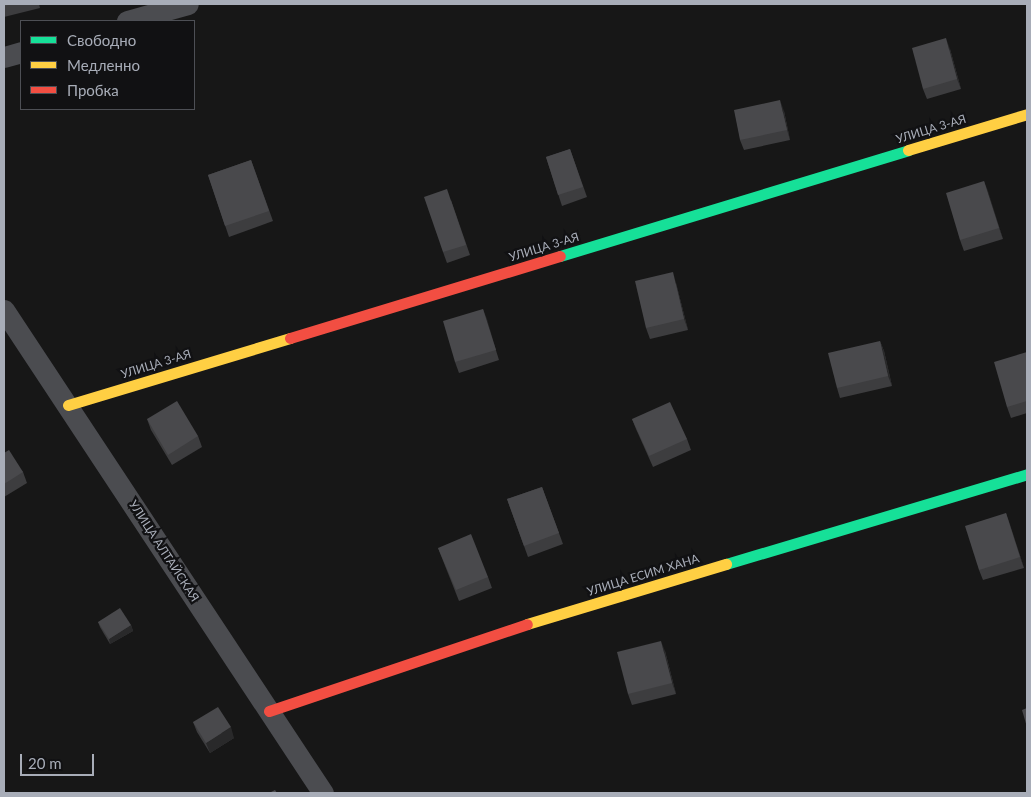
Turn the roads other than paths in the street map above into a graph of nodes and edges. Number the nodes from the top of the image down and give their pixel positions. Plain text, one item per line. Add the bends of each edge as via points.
1 (188, 4) edge
2 (131, 20) edge
3 (20, 52) edge
4 (4, 57) edge
5 (1027, 114) edge
6 (4, 310) edge
7 (68, 405) junction
8 (1027, 474) edge
9 (269, 711) junction
10 (323, 793) edge

1 - 2 street
3 - 4 street
5 - 7 street, УЛИЦА 3-АЯ
6 - 7 street, УЛИЦА АЛТАЙСКАЯ
7 - 9 street, УЛИЦА АЛТАЙСКАЯ
8 - 9 street, УЛИЦА ЕСИМ ХАНА via 486,636
9 - 10 street, УЛИЦА АЛТАЙСКАЯ

